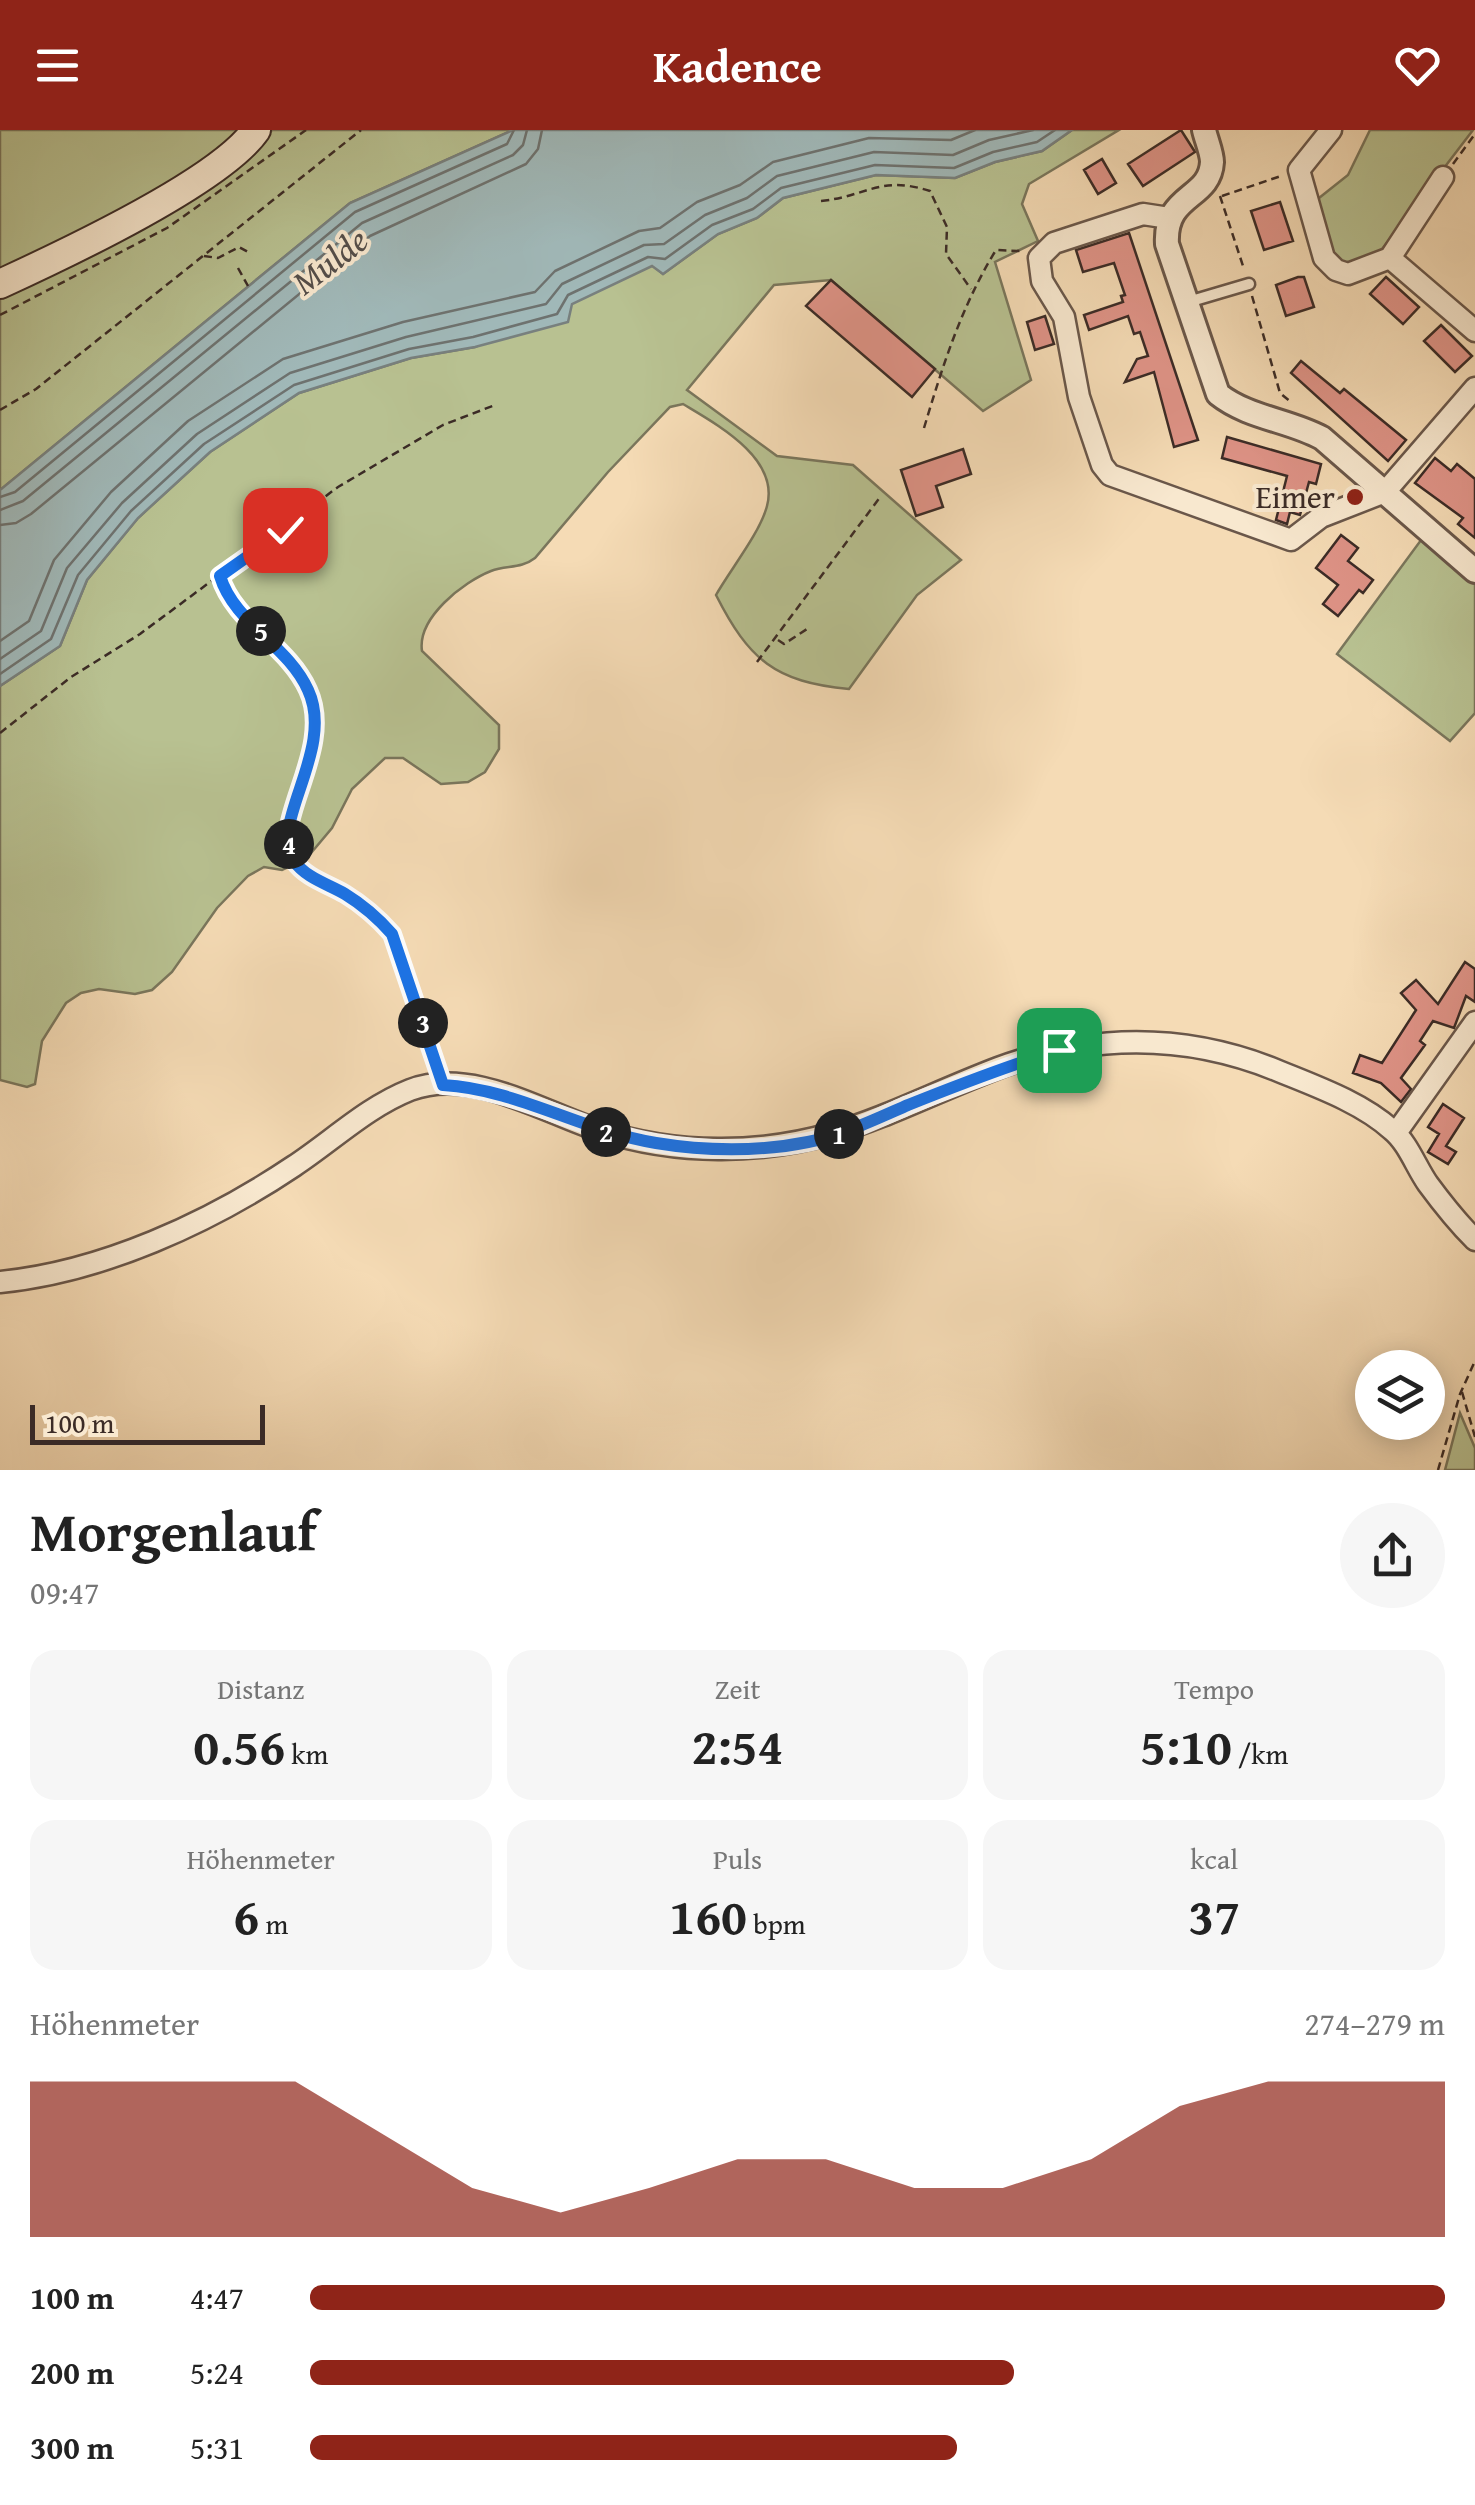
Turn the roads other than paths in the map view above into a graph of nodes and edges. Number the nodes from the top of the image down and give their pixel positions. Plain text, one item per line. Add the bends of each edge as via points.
1 (1204, 130) edge
2 (1331, 130) edge
3 (254, 133) edge
4 (1443, 177) road end
5 (1168, 218) junction
6 (1390, 258) junction
7 (0, 284) edge
8 (1249, 284) road end
9 (1188, 302) junction
10 (1475, 331) edge
11 (1475, 388) edge
12 (1385, 492) junction
13 (1475, 571) edge
14 (1475, 1022) edge
15 (1396, 1133) junction
16 (1475, 1240) edge
17 (0, 1282) edge

1 - 5 street via 1208,172
2 - 6 street via 1299,170 1324,258 1348,274
3 - 7 main road via 220,163 107,232
4 - 6 street
5 - 9 street via 1167,244
5 - 12 street via 1143,214 1042,252 1038,268 1064,317 1102,465 1110,475 1291,540 1321,518
6 - 10 street
8 - 9 lane
9 - 12 street via 1218,394 1322,438
11 - 12 street
12 - 13 street
14 - 15 street
15 - 16 street
15 - 17 street via 1280,1072 1165,1040 1059,1050 811,1142 722,1149 624,1137 477,1086 443,1085 385,1102 252,1192 159,1238 64,1271

